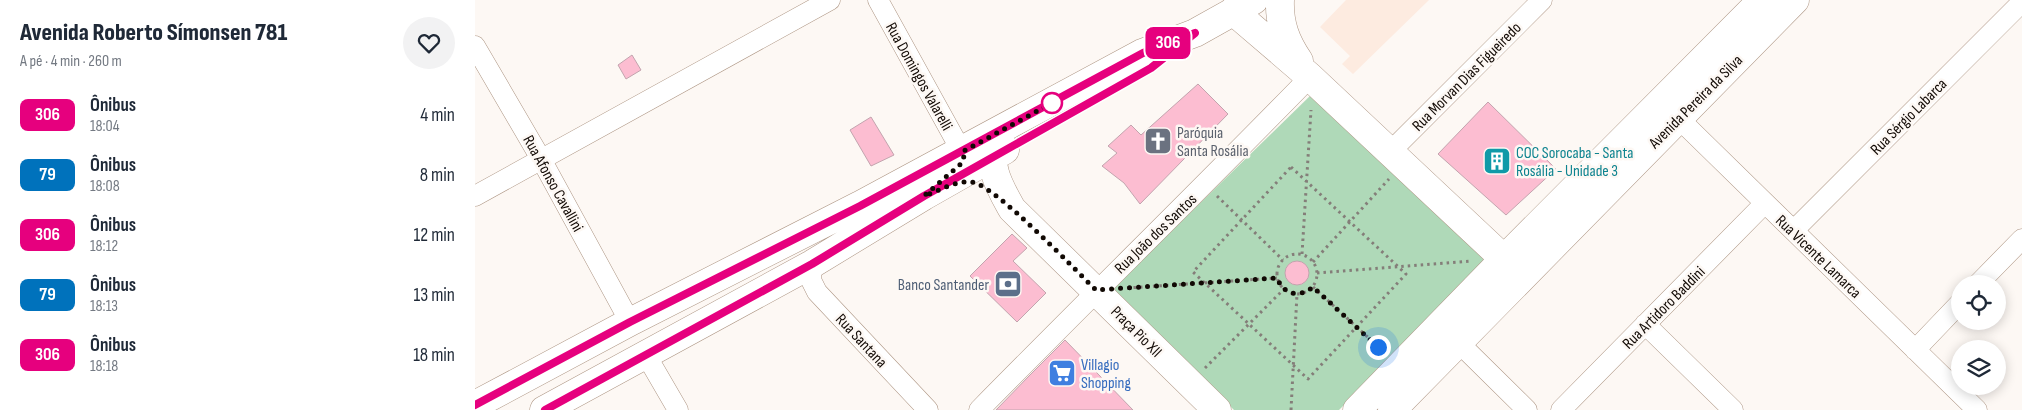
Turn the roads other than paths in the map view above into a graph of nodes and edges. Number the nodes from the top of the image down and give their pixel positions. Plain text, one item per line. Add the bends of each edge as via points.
1 (830, 0) edge
2 (878, 0) edge
3 (1280, 0) edge
4 (1542, 0) edge
5 (1762, 0) edge
6 (1795, 0) edge
7 (2022, 2) edge
8 (1243, 6) edge
9 (1195, 33) junction
10 (475, 46) edge
11 (1130, 60) junction
12 (1310, 77) junction
13 (1670, 110) junction
14 (962, 152) junction
15 (994, 156) junction
16 (1396, 158) junction
17 (541, 159) junction
18 (475, 196) edge
19 (924, 196) junction
20 (1765, 203) junction
21 (860, 206) junction
22 (1011, 208) junction
23 (1794, 230) junction
24 (2022, 238) edge
25 (1504, 259) junction
26 (812, 264) junction
27 (1987, 275) edge
28 (1512, 289) junction
29 (1096, 290) junction
30 (1951, 312) edge
31 (630, 322) junction
32 (1645, 324) junction
33 (1459, 343) junction
34 (1915, 350) junction
35 (646, 355) junction
36 (475, 405) edge
37 (545, 410) edge
38 (678, 410) edge
39 (927, 410) edge
40 (979, 410) edge
41 (1217, 410) edge
42 (1357, 410) edge
43 (1392, 410) edge
44 (1527, 410) edge
45 (1561, 410) edge
46 (1733, 410) edge
47 (1977, 410) edge

1 - 17 street
2 - 14 street, Rua Domingos Valarelli
3 - 12 main road via 1285,39
4 - 16 street, Rua Morvan Dias Figueiredo
5 - 13 main road, Avenida Pereira da Silva
6 - 13 main road, Avenida Pereira da Silva
7 - 23 street, Rua Sérgio Labarca
8 - 9 main road
8 - 12 main road
9 - 11 main road
9 - 15 main road via 1151,68
10 - 17 street, Rua Afonso Cavallini
11 - 14 main road
11 - 15 main road via 1093,90 1003,140
12 - 16 main road
12 - 29 street, Rua João dos Santos
13 - 20 street, Rua Vicente Lamarca
13 - 25 main road, Avenida Pereira da Silva
13 - 28 main road, Avenida Pereira da Silva
14 - 19 main road via 962,163
14 - 21 main road
15 - 19 main road
15 - 22 main road, Praça Pio XII via 996,174
16 - 25 main road
17 - 18 street
17 - 31 street, Rua Afonso Cavallini
19 - 22 main road via 969,182 981,184
19 - 26 main road
20 - 23 street, Rua Vicente Lamarca
20 - 32 street, Rua Artidoro Baddini
21 - 26 main road via 821,239
21 - 31 main road
22 - 29 main road, Praça Pio XII
23 - 34 street, Rua Vicente Lamarca
24 - 27 street
25 - 28 main road
25 - 42 main road, Avenida Pereira da Silva
26 - 35 main road
26 - 39 street, Rua Santana via 811,280 817,292
28 - 33 main road, Avenida Pereira da Silva
29 - 40 street, Rua João dos Santos
29 - 41 main road, Praça Pio XII
30 - 34 street
31 - 36 main road
32 - 45 street, Rua Artidoro Baddini
32 - 46 street
33 - 43 main road, Avenida Pereira da Silva
33 - 44 street
34 - 47 street, Rua Vicente Lamarca
35 - 37 main road
35 - 38 street

